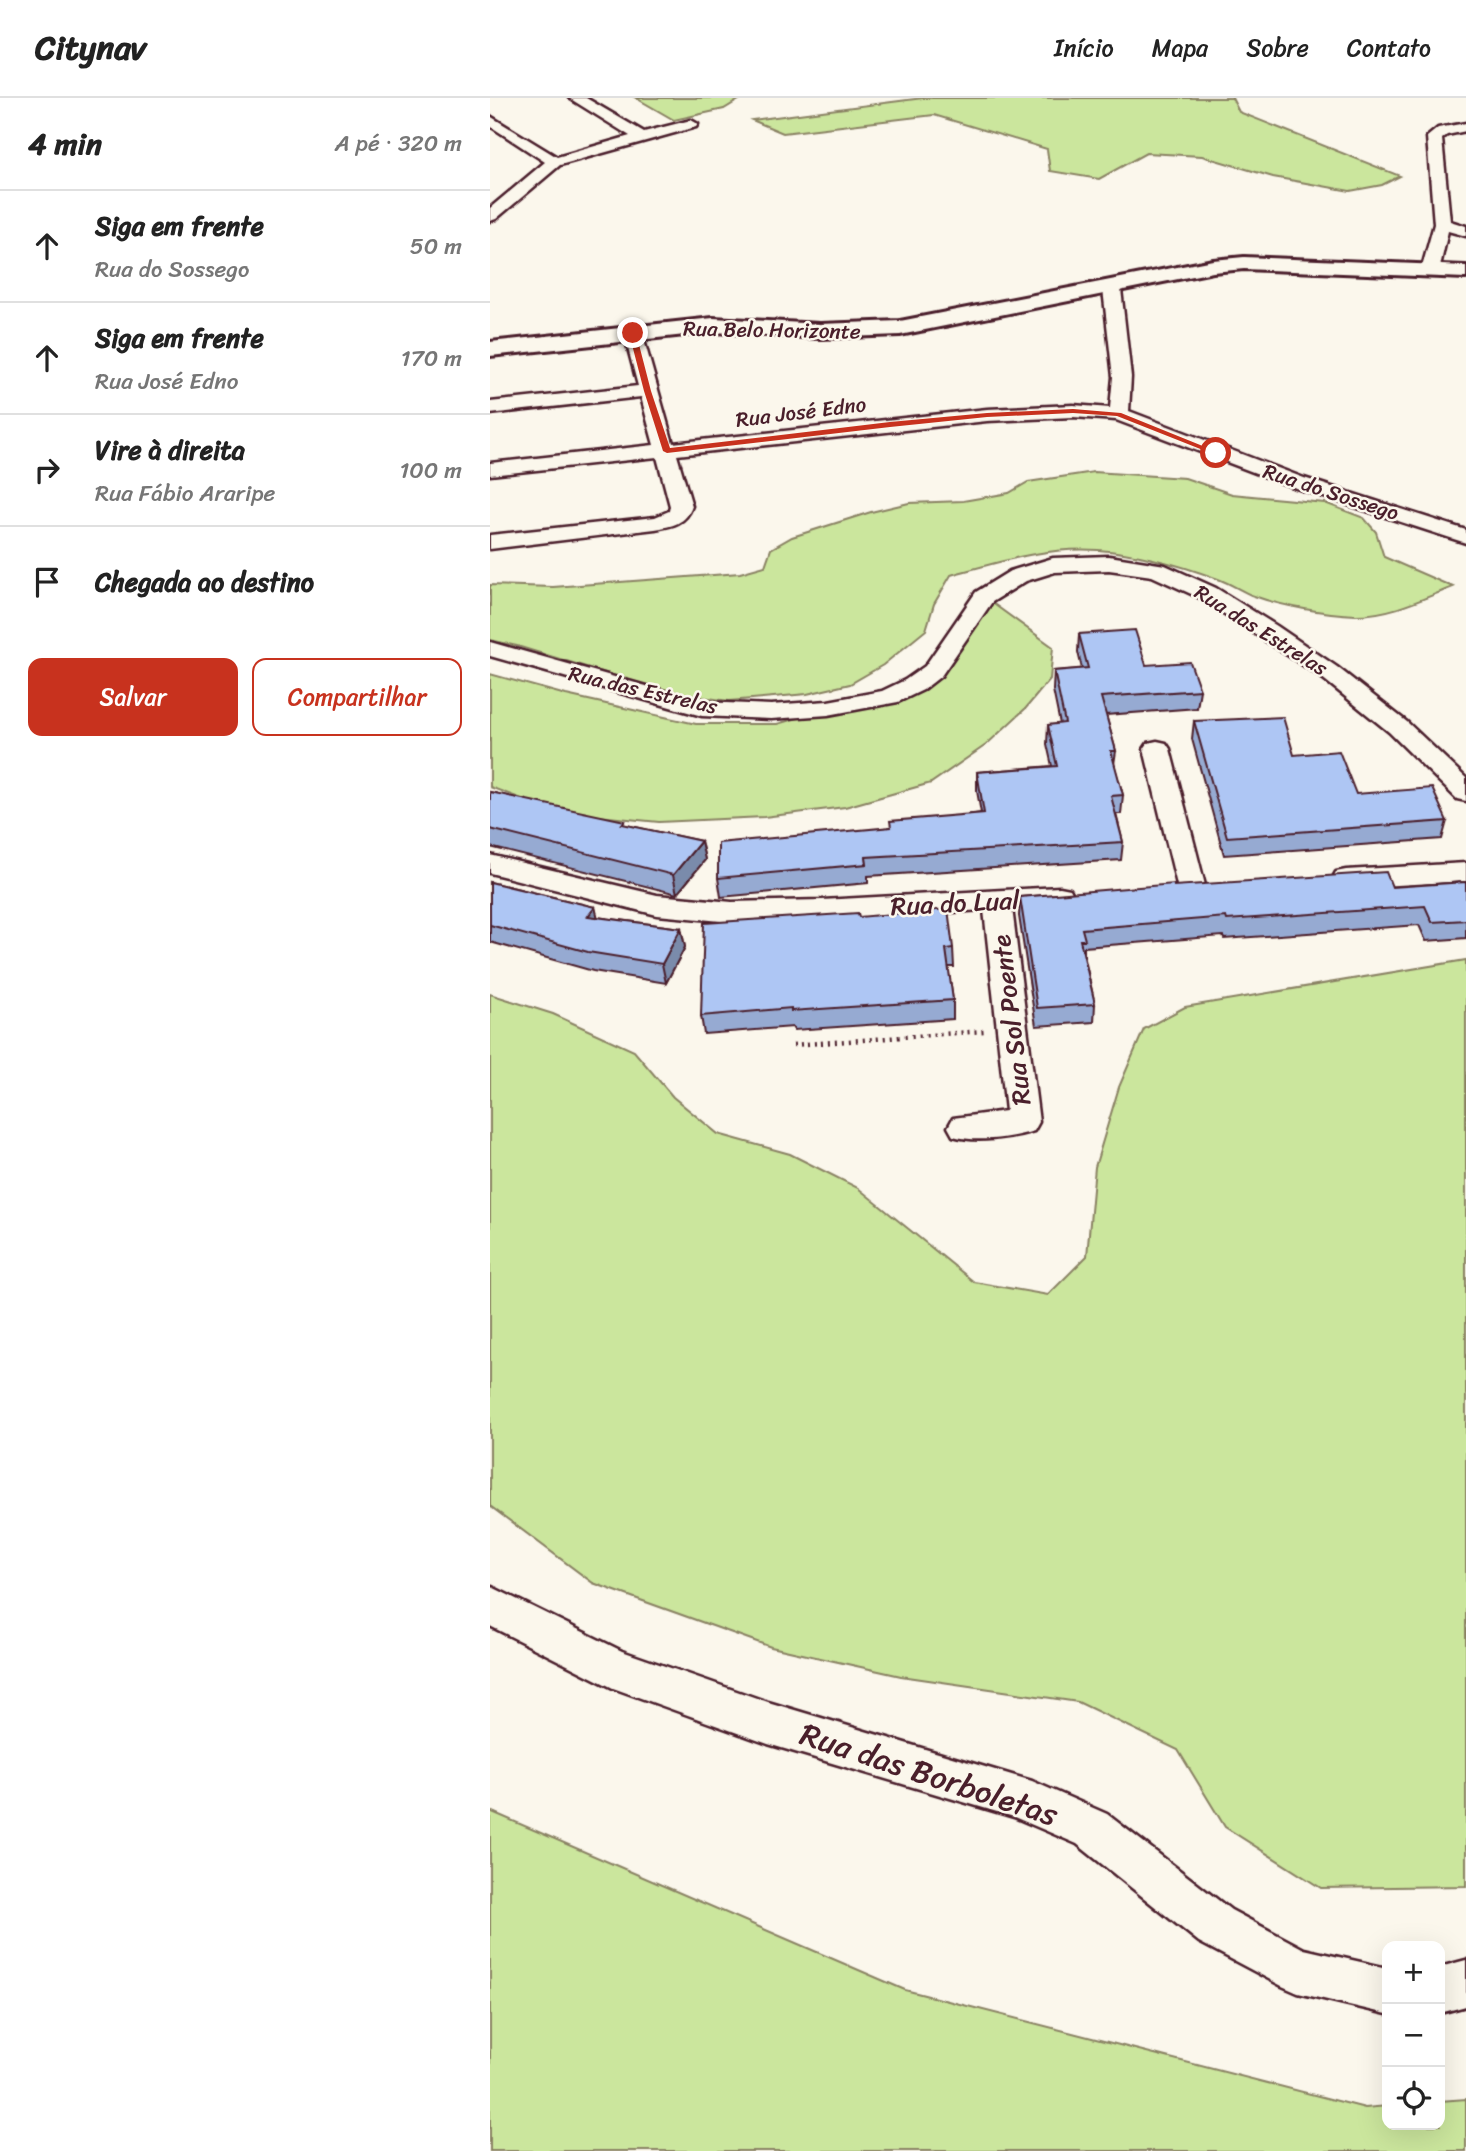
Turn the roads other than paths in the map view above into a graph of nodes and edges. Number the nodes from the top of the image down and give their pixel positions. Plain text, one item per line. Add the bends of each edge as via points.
1 (576, 98) edge
2 (691, 124) dead end
3 (494, 127) edge
4 (1466, 127) edge
5 (643, 138) junction
6 (555, 162) junction
7 (492, 211) edge
8 (1442, 224) junction
9 (1466, 231) edge
10 (1430, 271) junction
11 (1466, 272) edge
12 (1112, 289) junction
13 (633, 333) junction
14 (490, 349) edge
15 (647, 391) junction
16 (490, 408) edge
17 (1118, 414) junction
18 (667, 451) junction
19 (490, 469) edge
20 (1466, 537) edge
21 (490, 542) edge
22 (490, 649) edge
23 (1157, 749) dead end
24 (1432, 760) junction
25 (1466, 770) edge
26 (1466, 793) edge
27 (490, 864) edge
28 (1466, 872) edge
29 (1315, 881) edge
30 (1165, 890) edge
31 (1082, 895) edge
32 (998, 901) junction
33 (964, 1127) dead end
34 (490, 1605) edge
35 (1466, 1983) edge
36 (1445, 1989) edge
37 (1382, 1990) edge

1 - 5 street
2 - 5 street
3 - 6 street
4 - 8 street via 1434,137
5 - 6 street
6 - 7 street
8 - 9 street
8 - 10 street
10 - 11 street, Rua Belo Horizonte
10 - 12 street, Rua Belo Horizonte via 1244,263
12 - 13 street, Rua Belo Horizonte via 871,331 713,325
12 - 17 street via 1122,377
13 - 14 street, Rua Belo Horizonte
13 - 15 street
15 - 16 street
15 - 18 street
17 - 18 street, Rua José Edno via 987,415
17 - 20 street, Rua do Sossego via 1297,482
18 - 19 street, Rua José Edno
18 - 21 street via 681,506 676,518
22 - 24 street, Rua das Estrelas via 702,709 828,709 889,697 914,685 933,671 984,597 1018,576 1053,565 1109,563 1157,570 1208,593 1329,672
23 - 30 street via 1206,888
24 - 25 street
24 - 26 street, Rua das Estrelas
27 - 32 street, Rua do Lual via 657,905 732,912
28 - 29 street
31 - 32 street, Rua do Lual
32 - 33 street, Rua Sol Poente via 1023,1122
34 - 37 street, Rua das Borboletas via 613,1668 768,1723 1017,1796 1093,1829 1215,1926 1298,1970
35 - 36 street

